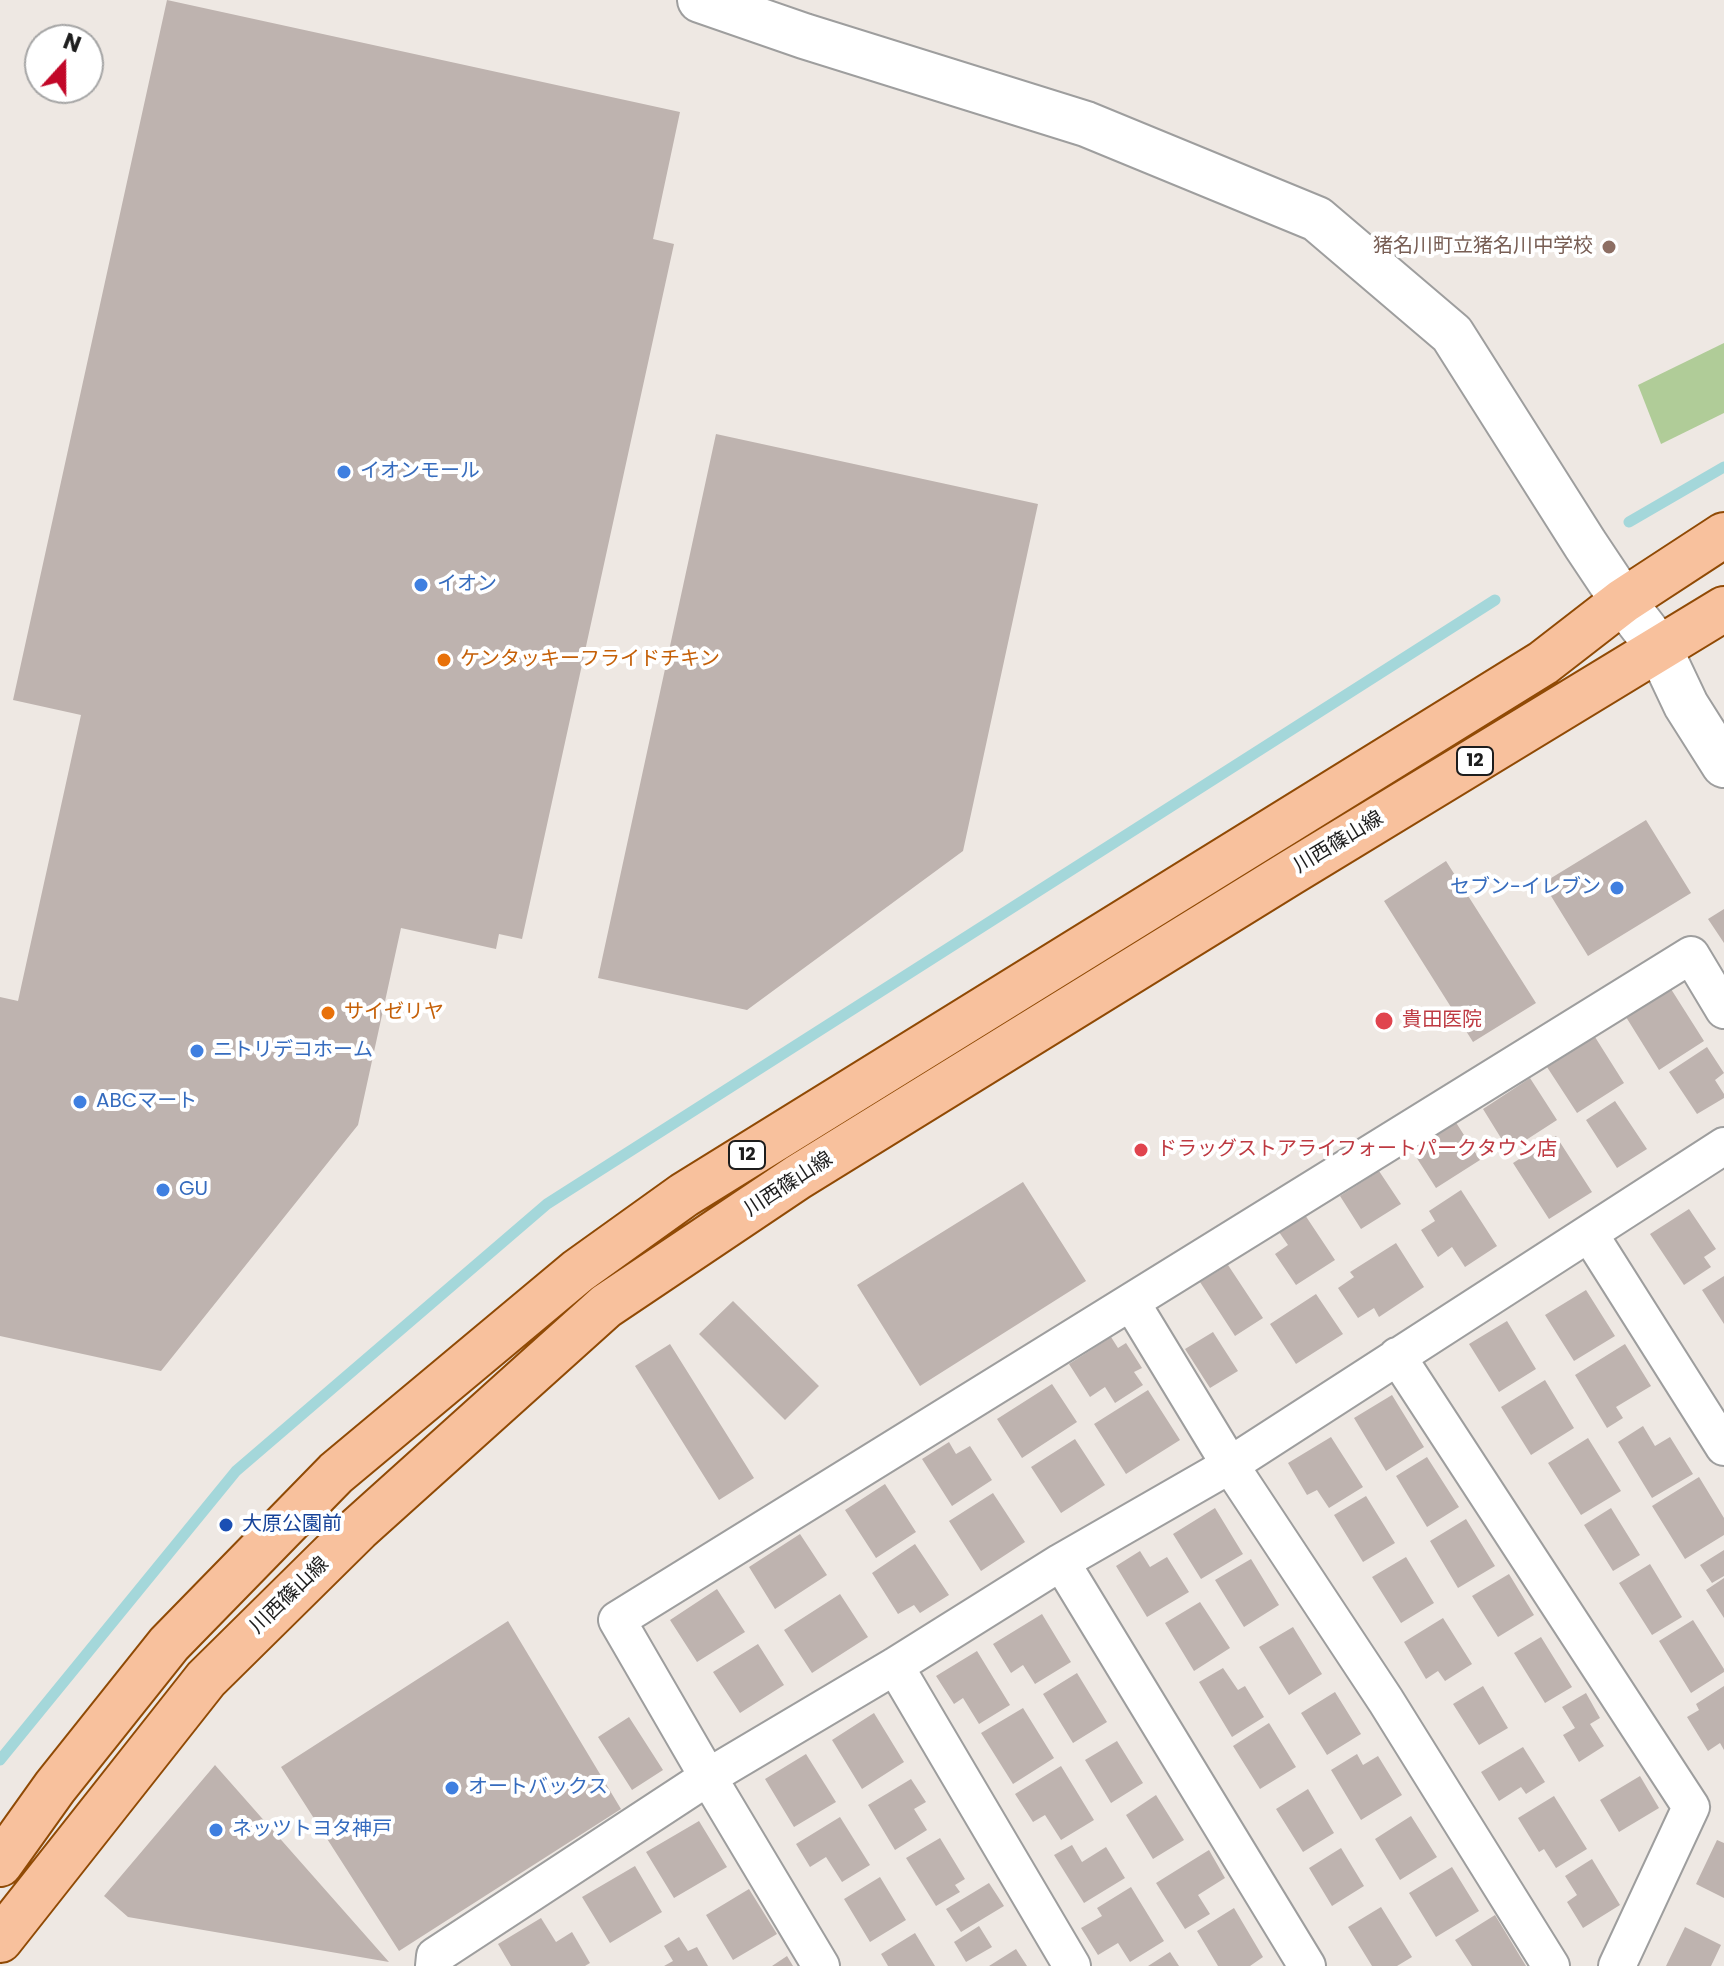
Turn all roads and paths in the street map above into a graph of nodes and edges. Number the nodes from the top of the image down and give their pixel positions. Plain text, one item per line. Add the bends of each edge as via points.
1 (700, 0) edge
2 (1724, 535) edge
3 (1623, 601) junction
4 (1724, 609) edge
5 (1659, 648) junction
6 (1724, 765) edge
7 (1724, 1010) edge
8 (1724, 1146) edge
9 (1590, 1235) junction
10 (1131, 1302) junction
11 (1397, 1356) junction
12 (1724, 1447) edge
13 (1230, 1465) junction
14 (1061, 1562) junction
15 (895, 1666) junction
16 (708, 1777) junction
17 (0, 1864) edge
18 (0, 1940) edge
19 (434, 1966) edge
20 (821, 1966) edge
21 (1072, 1966) edge
22 (1307, 1966) edge
23 (1551, 1966) edge
24 (1617, 1966) edge

1 - 3 street via 1086,124 1317,219 1452,334
2 - 3 main road, 12
3 - 5 street
3 - 17 main road, 12 via 1543,663 684,1195 578,1271 336,1473 169,1644
4 - 5 main road, 川西篠山線 / 12
5 - 6 street via 1686,705
5 - 18 main road, 川西篠山線 / 12 via 798,1177 606,1306 358,1529 206,1679
7 - 10 street via 1691,955
8 - 9 street
9 - 11 street
9 - 12 street
10 - 13 street
10 - 16 street via 617,1620
11 - 13 street
11 - 24 street via 1691,1807
13 - 14 street
13 - 23 street via 1386,1701
14 - 15 street
14 - 22 street
15 - 16 street
15 - 21 street
16 - 19 street via 435,1956
16 - 20 street

